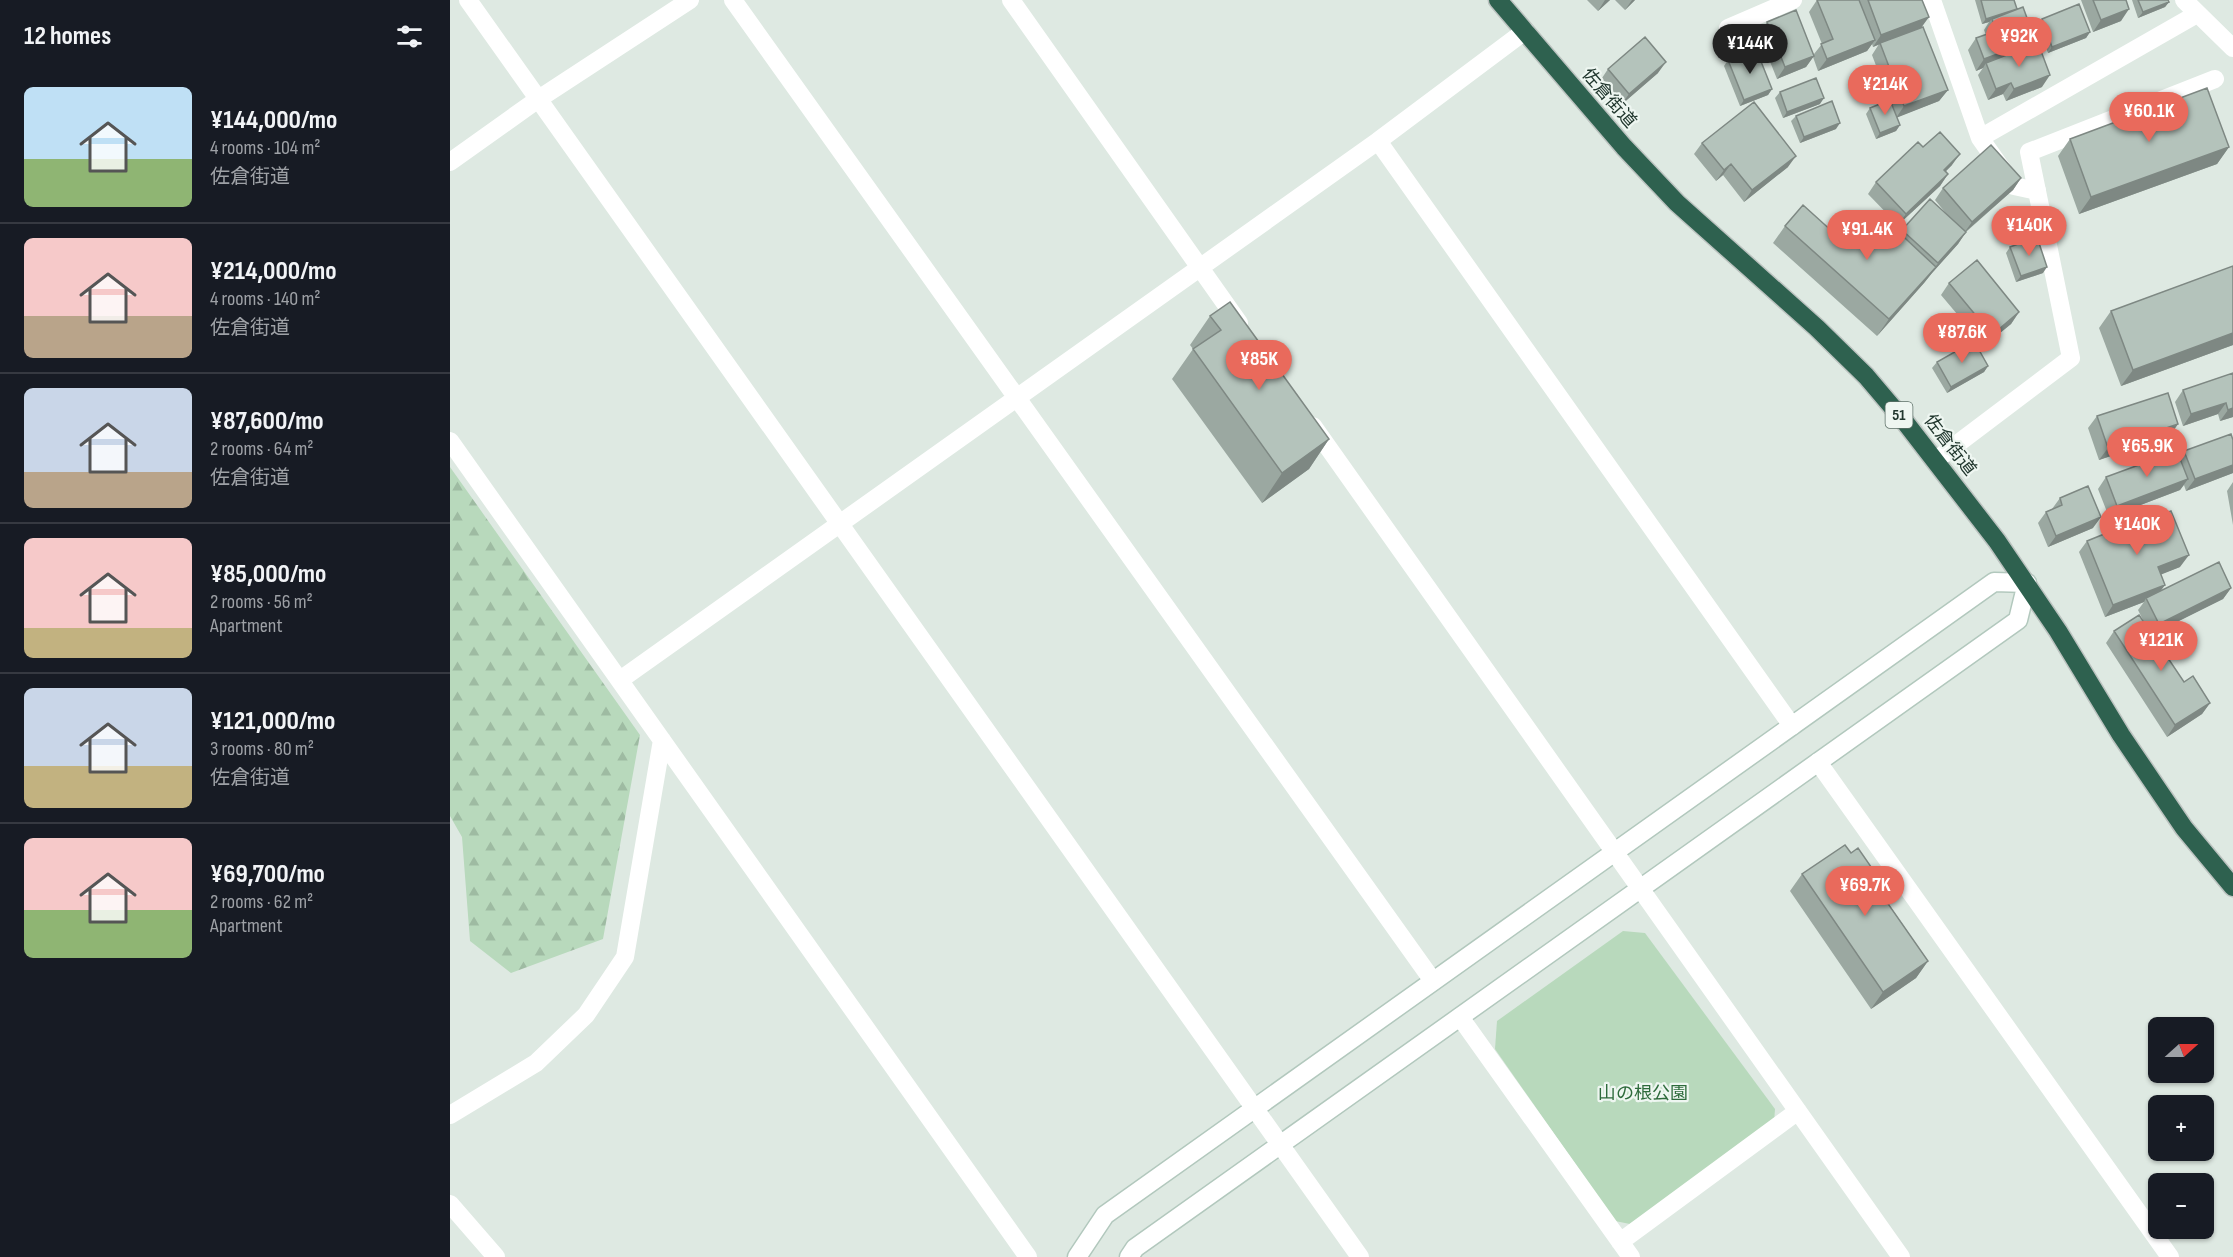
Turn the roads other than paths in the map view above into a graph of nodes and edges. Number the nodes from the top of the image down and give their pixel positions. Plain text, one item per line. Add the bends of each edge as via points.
1 (468, 0) edge
2 (690, 0) edge
3 (733, 0) edge
4 (1011, 0) edge
5 (1498, 0) edge
6 (1794, 0) edge
7 (1932, 0) edge
8 (2184, 0) edge
9 (2197, 14) junction
10 (1728, 28) dead end
11 (1525, 32) junction
12 (2233, 48) edge
13 (2215, 79) dead end
14 (537, 100) junction
15 (1980, 138) junction
16 (1378, 141) junction
17 (450, 162) edge
18 (2037, 191) junction
19 (1200, 267) junction
20 (1249, 336) edge
21 (1017, 397) junction
22 (1304, 414) edge
23 (450, 441) edge
24 (1935, 460) junction
25 (838, 524) junction
26 (2026, 584) junction
27 (620, 680) junction
28 (1792, 726) junction
29 (662, 740) junction
30 (1818, 762) junction
31 (1614, 852) junction
32 (2233, 887) edge
33 (1640, 888) junction
34 (1433, 981) junction
35 (1460, 1017) junction
36 (1254, 1108) junction
37 (1798, 1112) junction
38 (450, 1115) edge
39 (1280, 1145) junction
40 (450, 1204) edge
41 (1620, 1242) junction
42 (496, 1257) edge
43 (1028, 1257) edge
44 (1077, 1257) edge
45 (1130, 1257) edge
46 (1360, 1257) edge
47 (1631, 1257) edge
48 (1901, 1257) edge
49 (2170, 1257) edge

1 - 14 street
2 - 14 street
3 - 21 street
4 - 19 street
5 - 11 highway, 佐倉街道 / 51
6 - 10 street
7 - 15 street
8 - 9 street
9 - 12 street
9 - 15 street
11 - 16 street
11 - 24 highway, 佐倉街道 / 51 via 1677,203 1866,376
13 - 18 street via 2029,152
14 - 17 street
14 - 25 street
15 - 18 street via 2014,186
16 - 19 street
16 - 28 street
18 - 24 street via 2071,358
19 - 20 street
19 - 21 street
21 - 25 street
21 - 34 street
22 - 31 street
23 - 27 street
24 - 26 highway, 佐倉街道 / 51
25 - 27 street
25 - 36 street
26 - 28 street via 1994,582
26 - 30 street via 2018,620
26 - 32 highway, 佐倉街道 / 51 via 2184,828
27 - 29 street
28 - 31 street
29 - 38 street via 625,957 586,1015 536,1063
29 - 43 street
30 - 33 street
30 - 49 street
31 - 33 street
31 - 34 street
33 - 35 street
33 - 37 street
34 - 36 street
35 - 39 street
35 - 41 street
36 - 39 street
36 - 44 street via 1105,1215
37 - 41 street
37 - 48 street
39 - 45 street via 1135,1248
39 - 46 street
40 - 42 street
41 - 47 street

